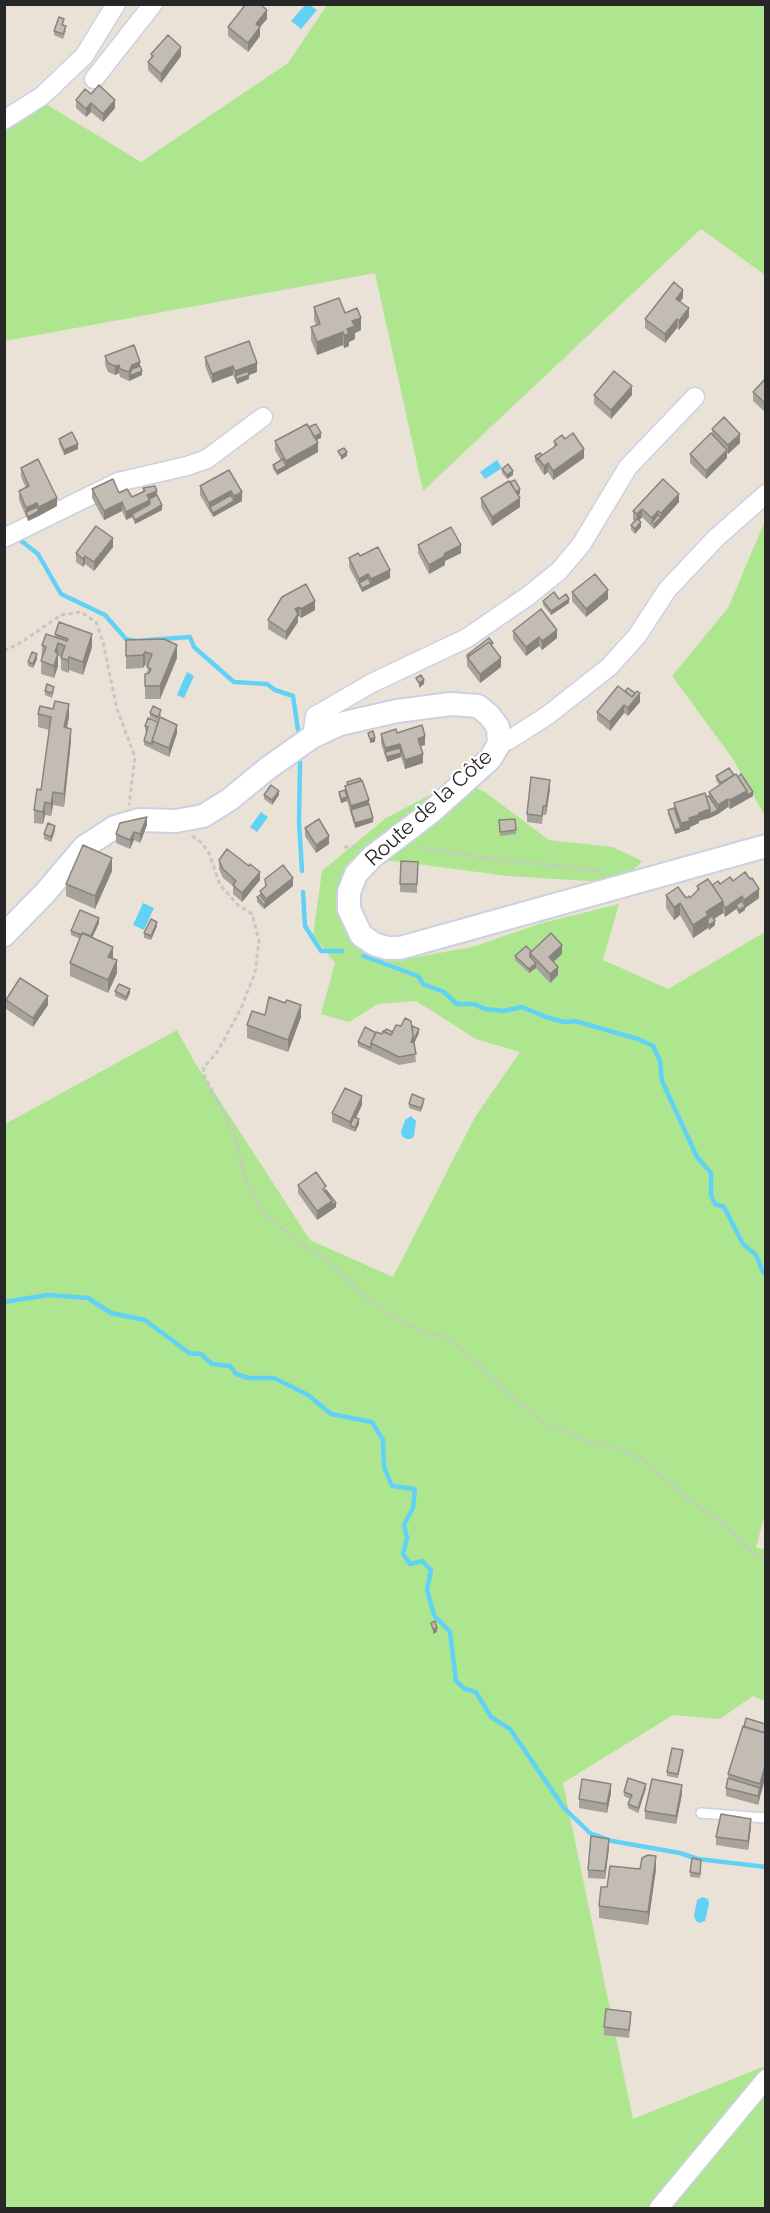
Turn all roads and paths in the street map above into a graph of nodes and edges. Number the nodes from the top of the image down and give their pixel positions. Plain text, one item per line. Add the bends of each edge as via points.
1 (116, 4) edge
2 (153, 4) edge
3 (94, 79) dead end
4 (4, 120) edge
5 (695, 397) dead end
6 (263, 417) dead end
7 (765, 494) edge
8 (5, 537) edge
9 (4, 651) edge
10 (312, 737) junction
11 (499, 744) junction
12 (176, 821) junction
13 (128, 822) junction
14 (392, 843) junction
15 (765, 846) edge
16 (608, 872) dead end
17 (4, 935) edge
18 (765, 1561) edge
19 (701, 1813) dead end
20 (765, 1818) edge
21 (765, 2079) edge
22 (659, 2208) edge

1 - 4 street via 84,56 42,96
2 - 3 street
5 - 10 street via 628,467 581,545 559,572 468,638 372,683 315,716
6 - 8 street via 207,459 118,482
7 - 11 street via 667,590 637,636 609,667 548,715
9 - 13 path via 61,615 81,612 96,622 117,709 135,757
10 - 11 street, Route de la Côte via 368,717 464,704 478,706 489,715 498,727
10 - 12 street, Route de la Côte via 229,800 203,816
11 - 14 street, Route de la Côte via 490,759
12 - 13 street, Route de la Côte
12 - 18 path via 209,853 220,885 252,914 259,940 255,973 241,1008 203,1073 237,1138 244,1175 262,1211 309,1250 326,1258 386,1312 424,1333 446,1336 546,1423 642,1460
13 - 17 street, Route de la Côte via 84,847
14 - 15 street, Route de la Côte via 356,874 348,900 361,936 387,948 438,938
14 - 16 path
19 - 20 lane
21 - 22 street

